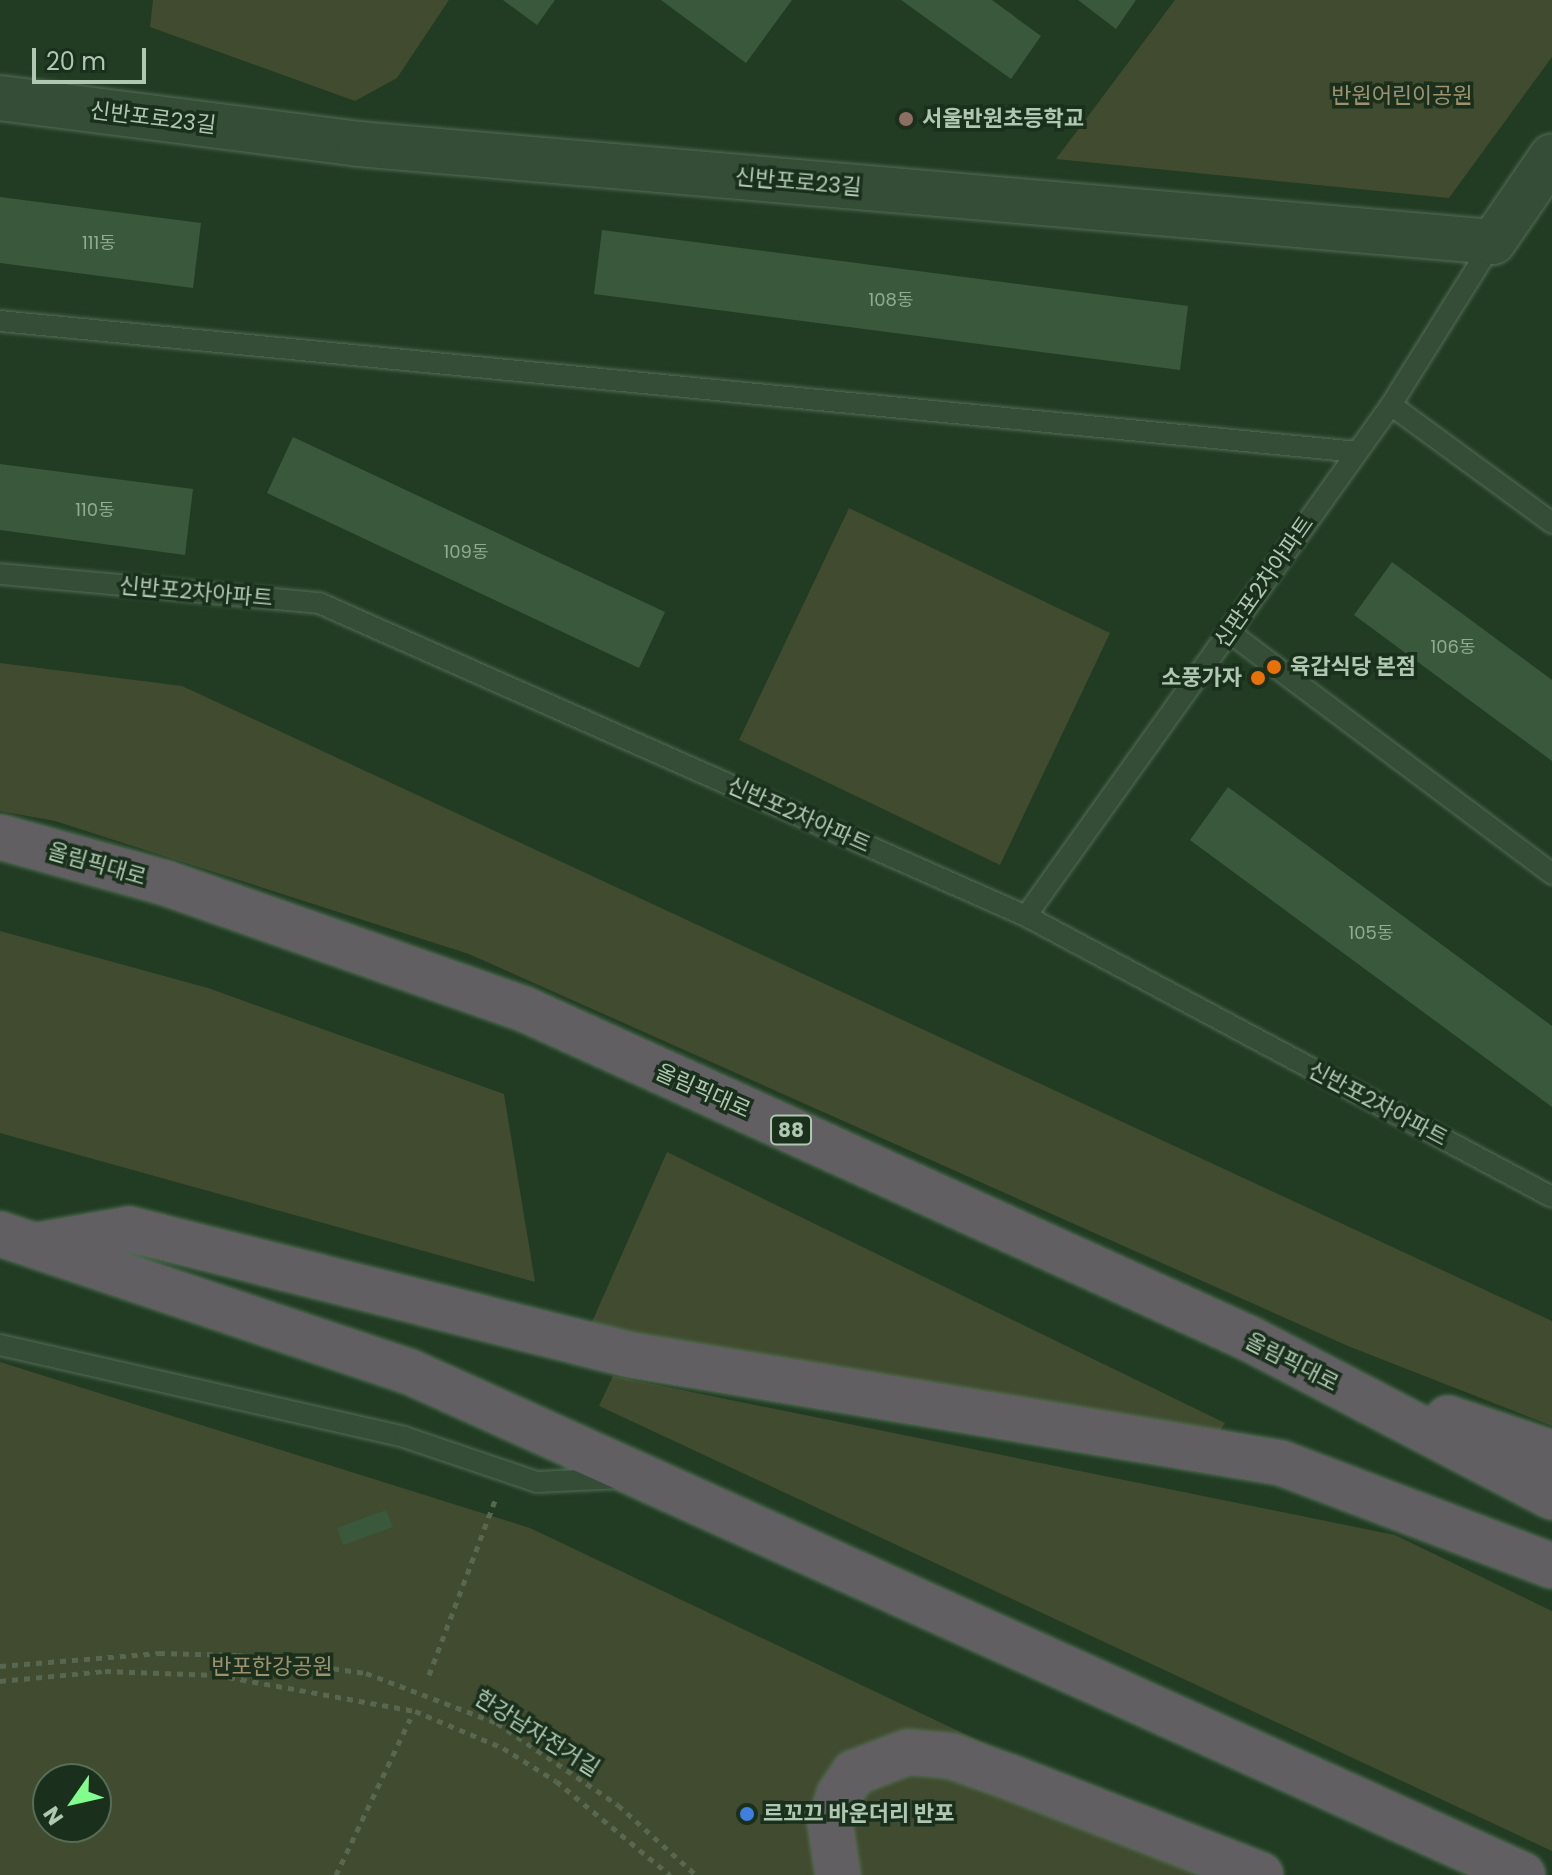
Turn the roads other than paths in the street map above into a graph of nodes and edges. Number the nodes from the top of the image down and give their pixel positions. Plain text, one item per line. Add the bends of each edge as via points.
1 (0, 98) edge
2 (1552, 156) edge
3 (1493, 242) junction
4 (0, 321) edge
5 (1391, 405) junction
6 (1357, 452) junction
7 (1552, 523) edge
8 (0, 574) edge
9 (1229, 632) junction
10 (0, 837) edge
11 (1552, 874) edge
12 (1026, 916) junction
13 (1552, 1197) edge
14 (18, 1240) edge
15 (0, 1345) edge
16 (1306, 1369) junction
17 (1552, 1453) edge
18 (648, 1477) junction
19 (1552, 1497) edge
20 (1552, 1566) edge
21 (838, 1875) edge
22 (1261, 1875) edge
23 (1523, 1875) edge

1 - 3 street, 신반포로23길 via 358,144
2 - 3 street
3 - 5 lane, 신판포2차아파트
4 - 6 lane
5 - 6 lane, 신판포2차아파트
5 - 7 lane
6 - 9 lane, 신판포2차아파트
8 - 12 lane, 신반포2차아파트 via 319,603
9 - 11 lane
9 - 12 lane, 신판포2차아파트
10 - 16 highway, 올림픽대로 / 88 via 166,883 524,1009
12 - 13 lane, 신반포2차아파트
14 - 18 highway via 410,1372
14 - 20 highway via 129,1229 630,1355 1281,1463
15 - 18 lane via 404,1437 537,1482
16 - 17 highway
16 - 19 highway, 올림픽대로 / 88
18 - 23 highway
21 - 22 highway via 830,1823 839,1795 854,1773 908,1752 951,1756

